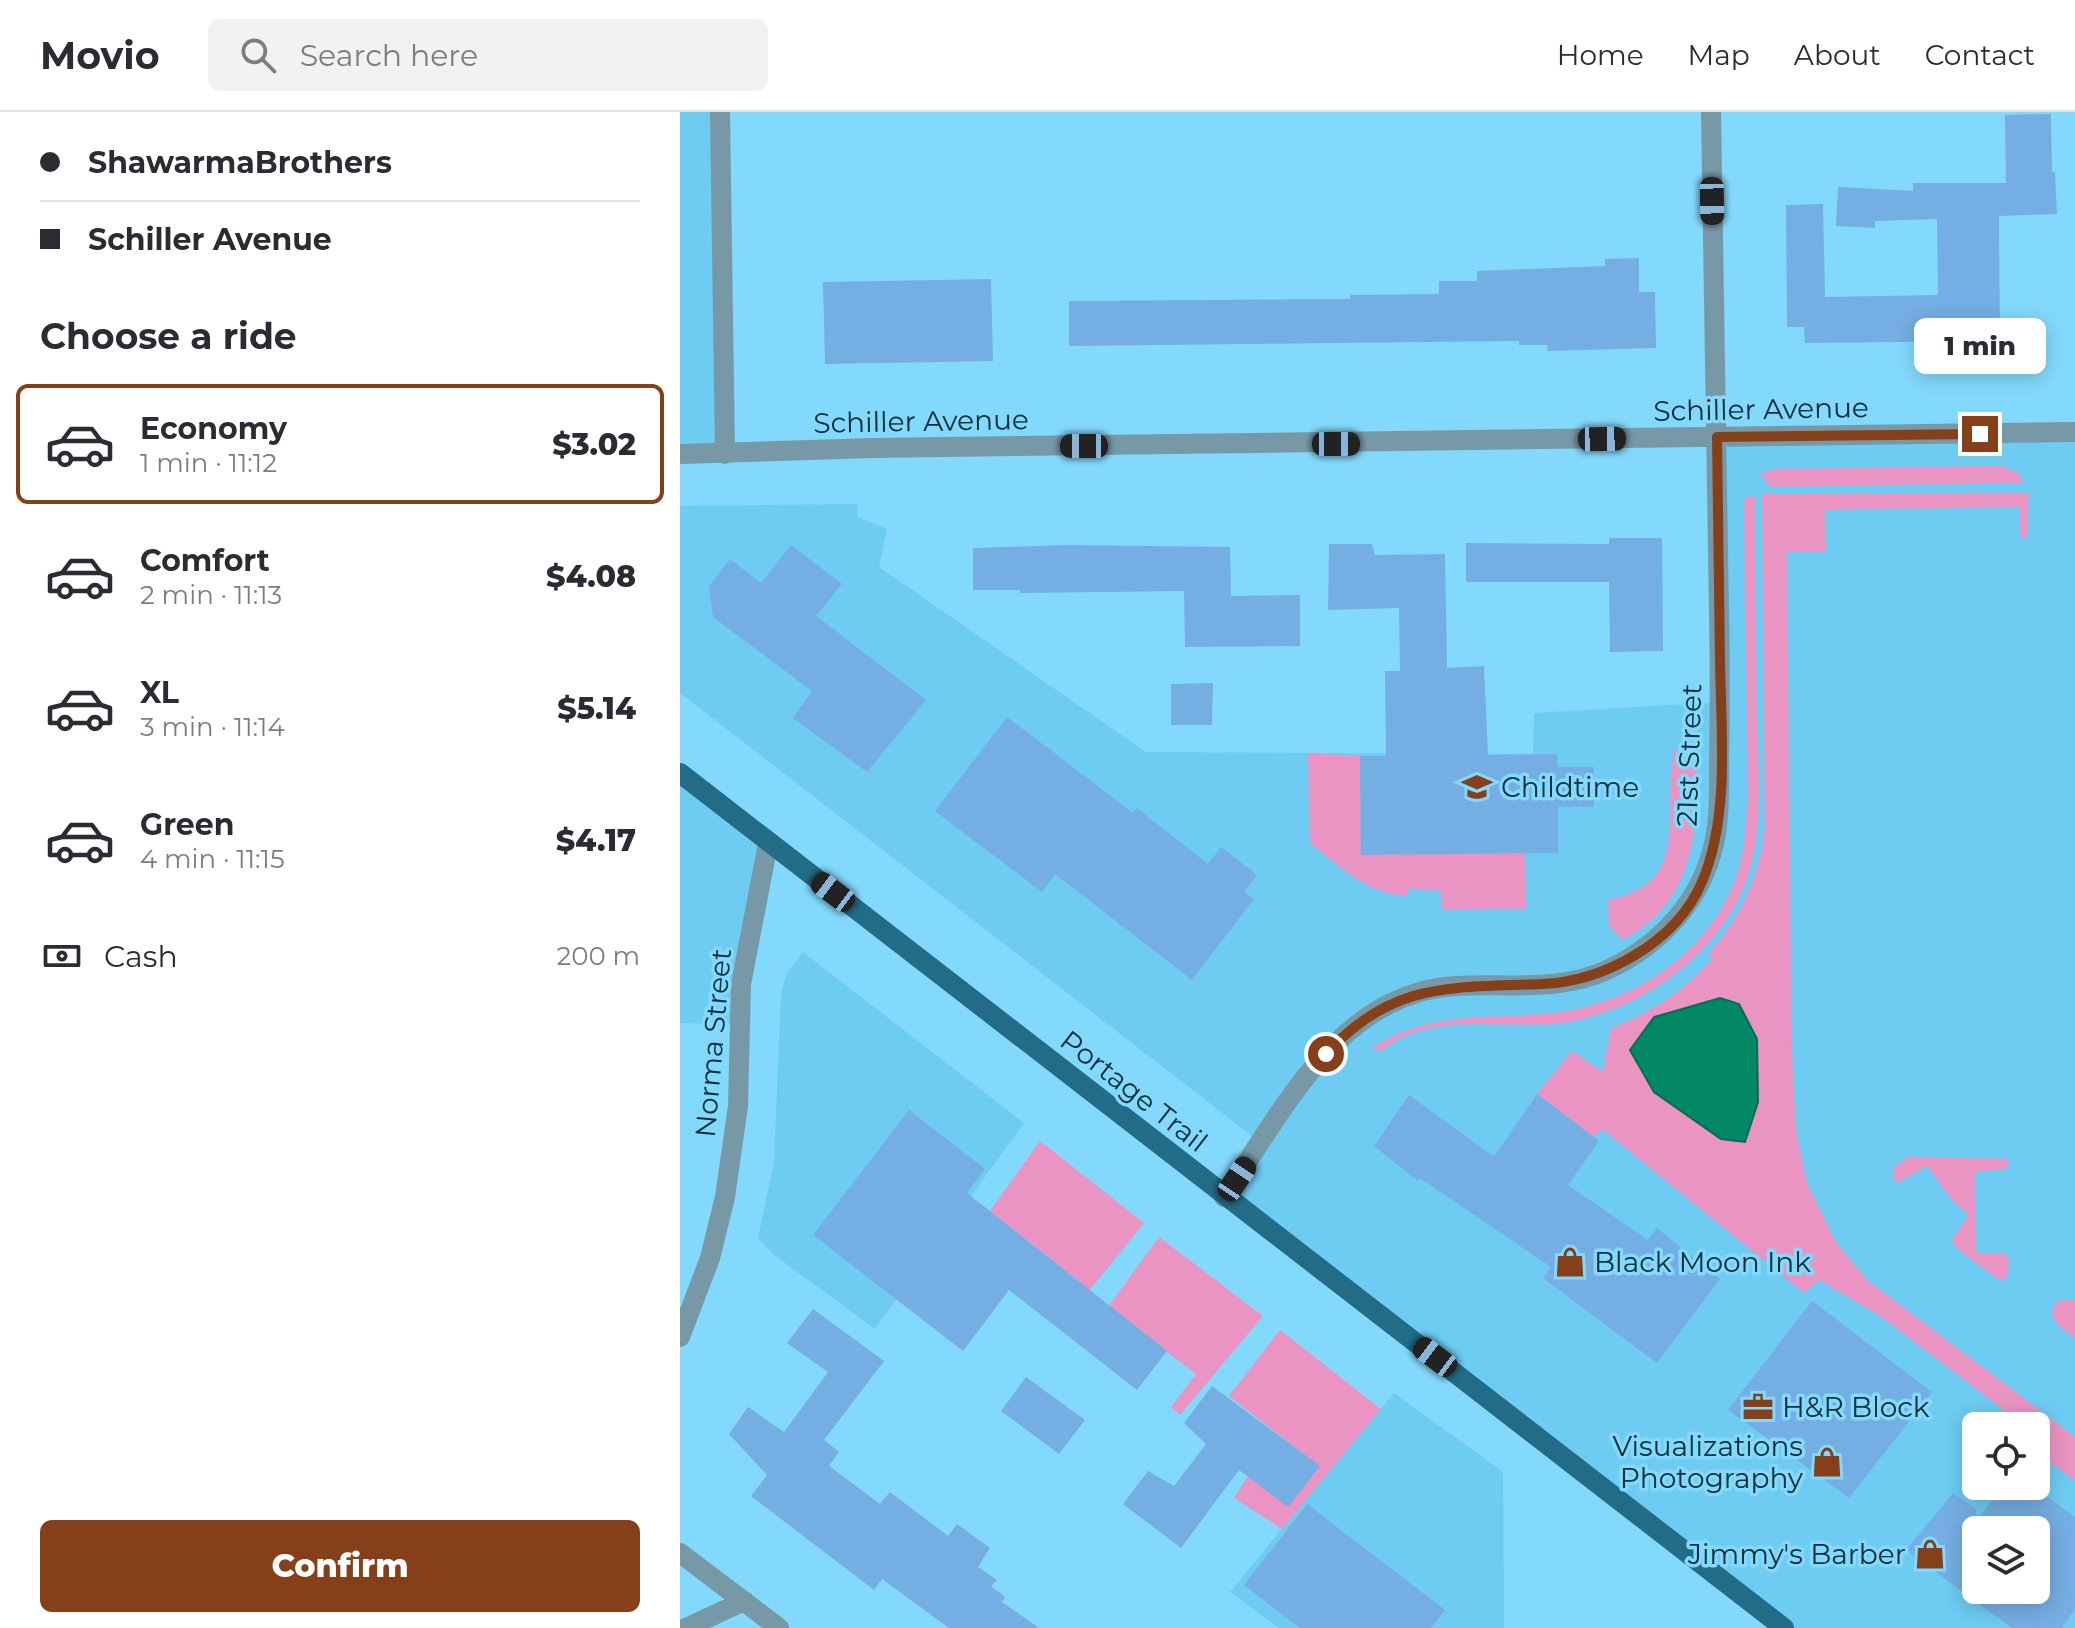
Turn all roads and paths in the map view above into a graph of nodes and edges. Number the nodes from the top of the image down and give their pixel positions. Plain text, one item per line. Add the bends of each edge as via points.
1 (720, 112) edge
2 (1711, 112) edge
3 (2075, 432) edge
4 (1717, 437) junction
5 (680, 454) edge
6 (725, 454) junction
7 (680, 773) edge
8 (768, 844) junction
9 (1224, 1197) junction
10 (680, 1337) edge
11 (680, 1553) edge
12 (744, 1601) junction
13 (686, 1628) edge
14 (779, 1628) edge
15 (1784, 1628) edge

1 - 6 street
2 - 4 street, 21st Street
3 - 4 street, Schiller Avenue
4 - 6 street, Schiller Avenue
4 - 9 street, 21st Street via 1718,824 1700,886 1665,931 1605,971 1574,981 1422,991 1392,1001 1362,1020 1312,1069
5 - 6 street, Schiller Avenue
7 - 8 main road, Portage Trail
8 - 9 main road, Portage Trail
8 - 10 street, Norma Street via 741,984 738,1106 725,1197 710,1258
9 - 15 main road, Portage Trail
11 - 12 street
12 - 13 street
12 - 14 street

